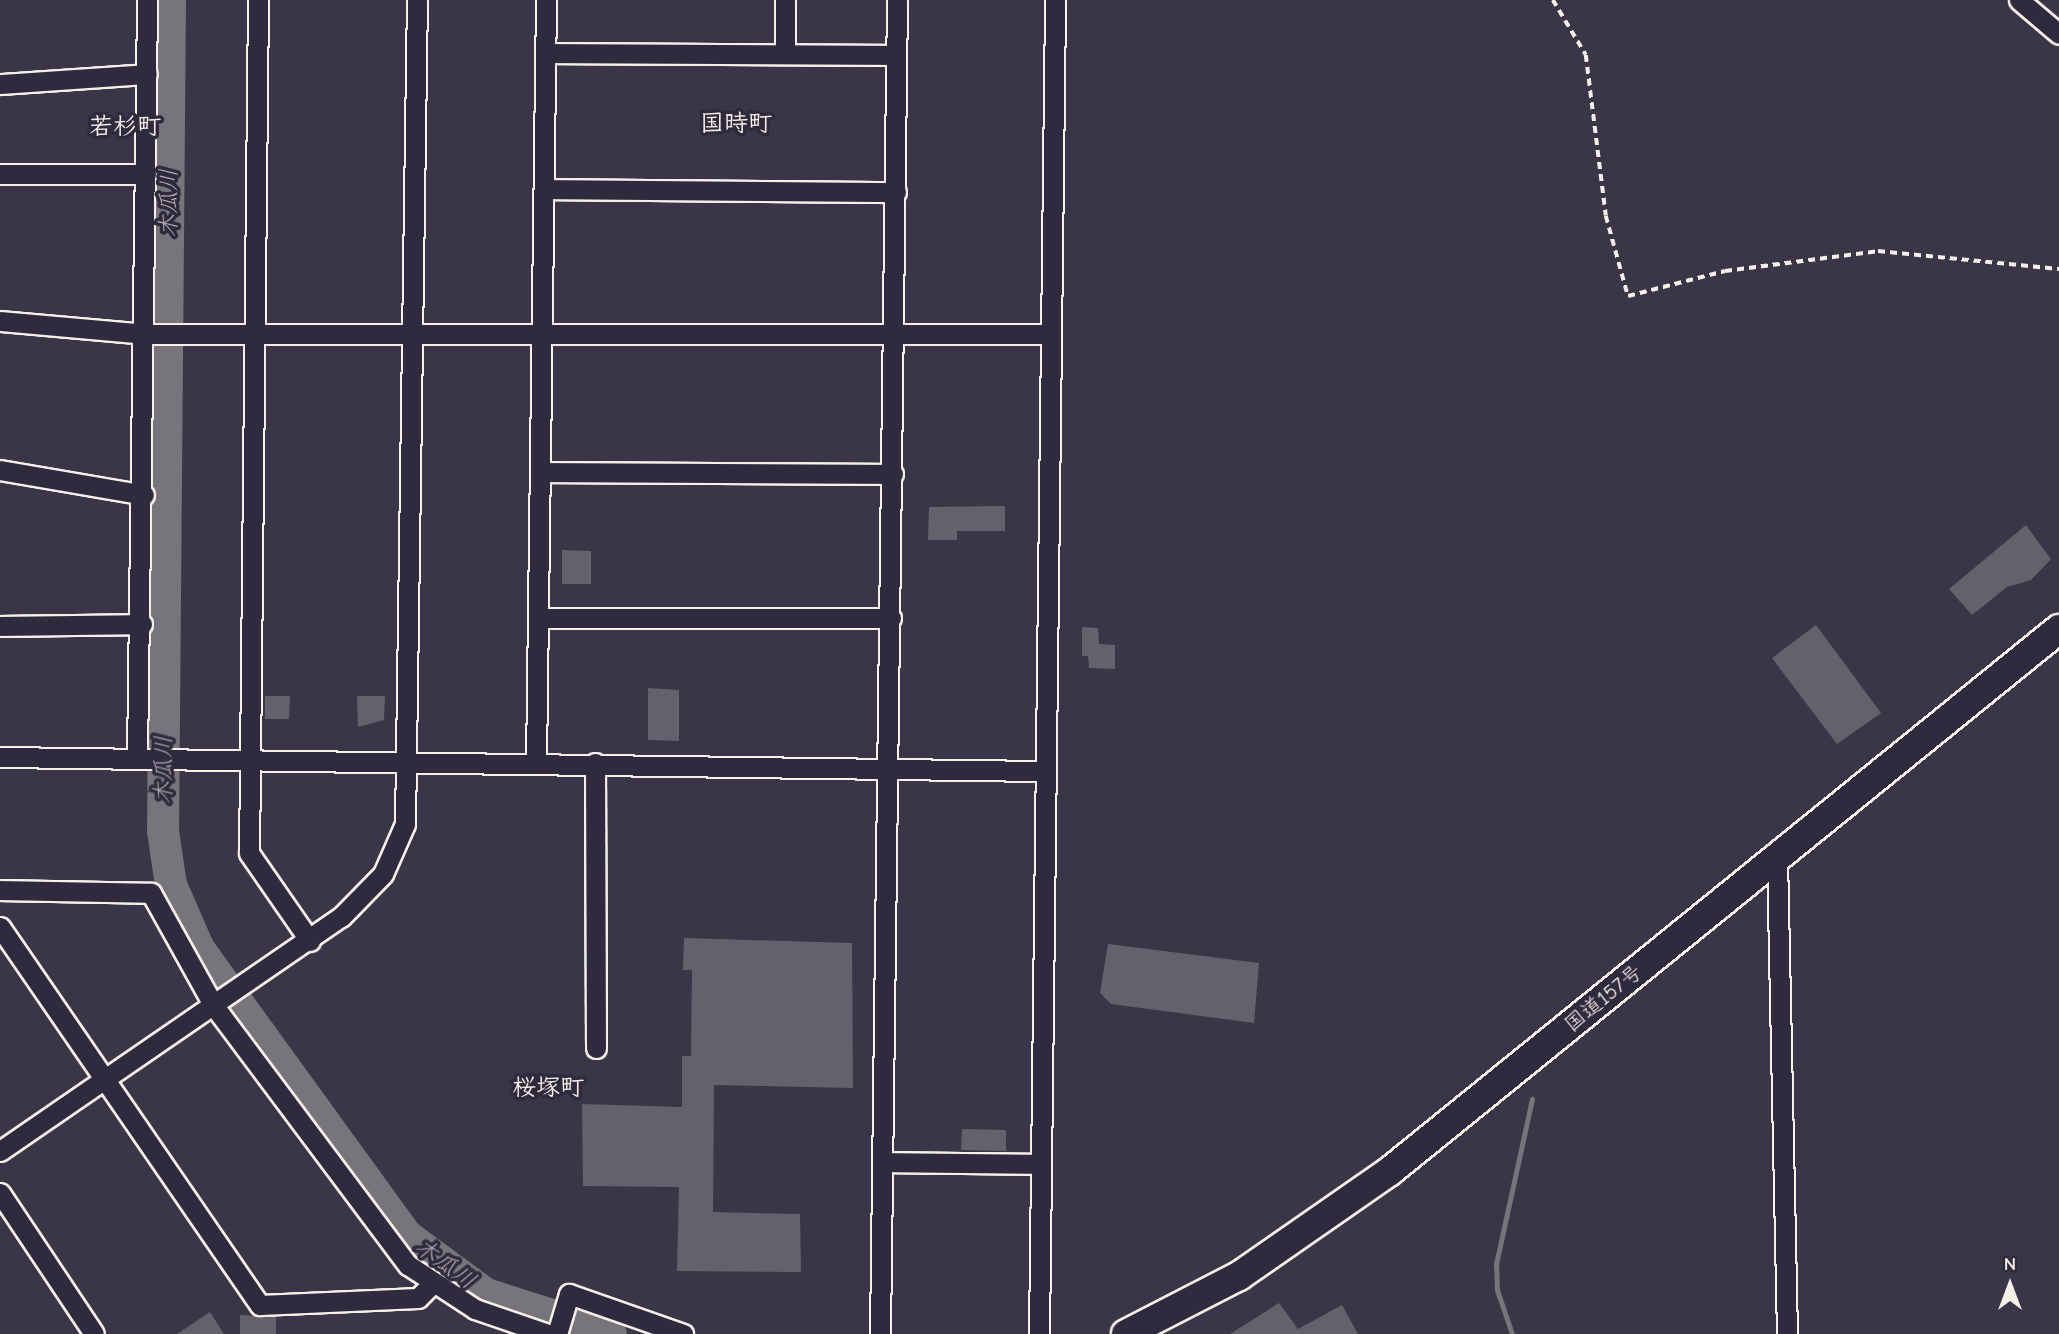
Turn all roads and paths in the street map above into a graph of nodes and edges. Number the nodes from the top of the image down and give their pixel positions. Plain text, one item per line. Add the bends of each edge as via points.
1 (147, 0) edge
2 (258, 0) edge
3 (417, 0) edge
4 (546, 0) edge
5 (785, 0) edge
6 (897, 0) edge
7 (1055, 0) edge
8 (1553, 0) edge
9 (2019, 0) edge
10 (2059, 34) edge
11 (545, 53) junction
12 (785, 54) junction
13 (896, 55) junction
14 (147, 74) junction
15 (0, 84) edge
16 (0, 174) edge
17 (146, 174) junction
18 (544, 189) junction
19 (896, 192) junction
20 (2059, 269) edge
21 (0, 321) edge
22 (412, 330) junction
23 (541, 330) junction
24 (253, 331) junction
25 (158, 333) junction
26 (896, 333) junction
27 (1051, 334) junction
28 (0, 470) edge
29 (540, 472) junction
30 (893, 474) junction
31 (144, 495) junction
32 (538, 618) junction
33 (891, 618) junction
34 (142, 624) junction
35 (0, 626) edge
36 (2059, 629) edge
37 (0, 757) edge
38 (137, 758) junction
39 (250, 759) junction
40 (409, 761) junction
41 (536, 763) junction
42 (595, 764) junction
43 (889, 768) junction
44 (1046, 771) junction
45 (1777, 857) junction
46 (0, 890) edge
47 (0, 928) edge
48 (310, 941) junction
49 (218, 1004) junction
50 (596, 1048) dead end
51 (107, 1081) junction
52 (0, 1151) edge
53 (883, 1162) junction
54 (1041, 1164) junction
55 (0, 1193) edge
56 (433, 1283) junction
57 (555, 1332) edge
58 (94, 1334) edge
59 (683, 1334) edge
60 (880, 1334) edge
61 (1039, 1334) edge
62 (1126, 1334) edge
63 (1787, 1334) edge

1 - 14 street
2 - 24 street
3 - 22 street
4 - 11 street
5 - 12 street
6 - 13 street
7 - 27 street
8 - 20 path via 1586,55 1606,216 1628,296 1725,271 1878,251
9 - 10 street
11 - 12 street
11 - 18 street
12 - 13 street
13 - 19 street
14 - 15 street
14 - 17 street
16 - 17 street
17 - 25 street
18 - 19 street
18 - 23 street
19 - 26 street
21 - 25 street
22 - 23 street
22 - 24 street
22 - 40 street
23 - 26 street
23 - 29 street
24 - 25 street
24 - 39 street
25 - 31 street
26 - 27 street
26 - 30 street
27 - 44 street
28 - 31 street
29 - 30 street
29 - 32 street
30 - 33 street
31 - 34 street
32 - 33 street
32 - 41 street
33 - 43 street
34 - 35 street
34 - 38 street
36 - 45 highway, 国道157号
37 - 38 street
38 - 39 street
39 - 40 street
39 - 48 street via 249,853
40 - 41 street
40 - 48 street via 405,824 395,852 363,898
41 - 42 street
42 - 43 street
42 - 50 street
43 - 44 street
43 - 53 street
44 - 54 street
45 - 62 highway, 国道157号 via 1310,1230
45 - 63 street
46 - 49 street via 151,893
47 - 51 street
48 - 49 street
49 - 51 street
49 - 56 street via 368,1217
51 - 52 street
51 - 56 street via 260,1305 418,1298
53 - 54 street
53 - 60 street
54 - 61 street
55 - 58 street
56 - 57 street via 475,1309
57 - 59 street via 567,1298

